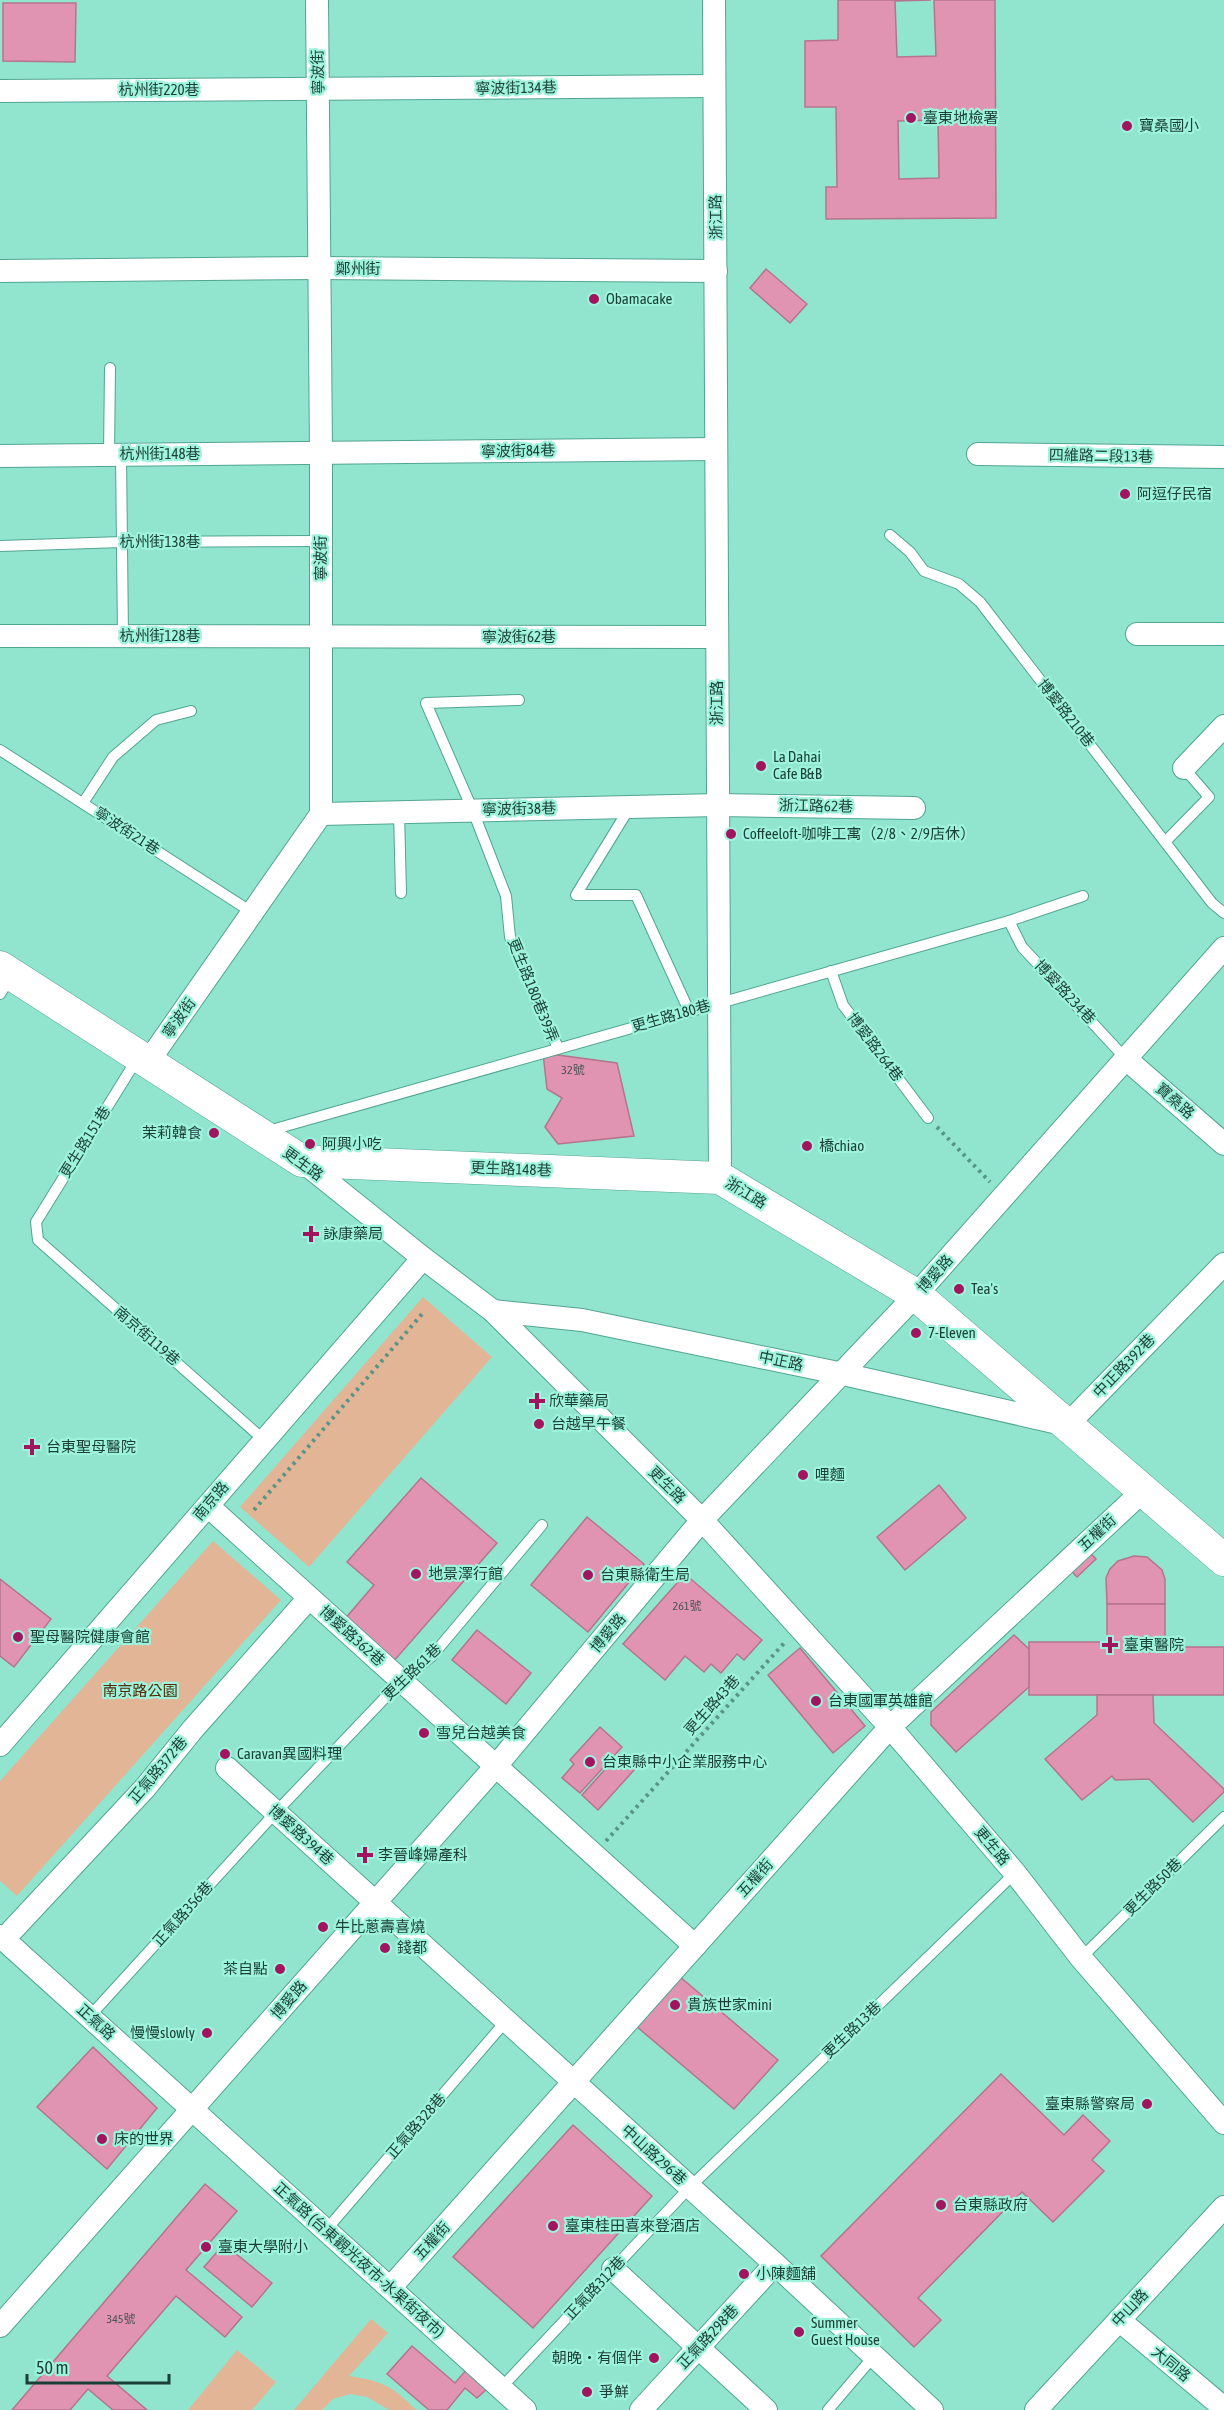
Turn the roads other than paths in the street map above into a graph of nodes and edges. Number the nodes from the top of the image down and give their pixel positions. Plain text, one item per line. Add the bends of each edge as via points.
1 (316, 0) edge
2 (714, 0) edge
3 (714, 86) junction
4 (318, 89) junction
5 (0, 91) edge
6 (318, 268) junction
7 (0, 271) edge
8 (716, 271) junction
9 (110, 368) dead end
10 (716, 449) junction
11 (321, 453) junction
12 (978, 454) dead end
13 (115, 455) junction
14 (0, 456) edge
15 (1224, 457) edge
16 (890, 535) dead end
17 (321, 541) junction
18 (122, 542) junction
19 (0, 546) edge
20 (1137, 634) dead end
21 (1224, 634) edge
22 (0, 636) edge
23 (123, 636) junction
24 (321, 636) junction
25 (717, 637) junction
26 (519, 700) dead end
27 (190, 711) dead end
28 (1224, 726) edge
29 (0, 750) edge
30 (1184, 768) joint
31 (83, 803) junction
32 (718, 805) junction
33 (630, 807) junction
34 (914, 808) dead end
35 (473, 811) junction
36 (399, 813) junction
37 (321, 814) junction
38 (1165, 842) junction
39 (401, 892) dead end
40 (1083, 896) dead end
41 (253, 913) junction
42 (1224, 913) edge
43 (1009, 921) junction
44 (1224, 948) edge
45 (831, 971) junction
46 (4, 979) edge
47 (719, 1003) junction
48 (689, 1011) junction
49 (558, 1048) junction
50 (143, 1059) junction
51 (1126, 1059) junction
52 (928, 1118) road end
53 (259, 1134) junction
54 (1224, 1144) edge
55 (302, 1161) junction
56 (720, 1178) junction
57 (36, 1229) joint
58 (423, 1258) junction
59 (1224, 1264) edge
60 (916, 1295) junction
61 (493, 1311) junction
62 (843, 1374) junction
63 (1067, 1425) junction
64 (264, 1440) junction
65 (1144, 1490) junction
66 (208, 1506) junction
67 (702, 1520) junction
68 (542, 1524) dead end
69 (1224, 1560) edge
70 (309, 1598) junction
71 (401, 1681) junction
72 (890, 1727) junction
73 (0, 1745) edge
74 (496, 1767) junction
75 (227, 1768) dead end
76 (276, 1812) junction
77 (1224, 1817) edge
78 (1015, 1873) junction
79 (375, 1902) junction
80 (2, 1937) edge
81 (695, 1946) junction
82 (1082, 1958) junction
83 (90, 2016) junction
84 (506, 2021) junction
85 (574, 2082) junction
86 (192, 2110) junction
87 (1224, 2123) edge
88 (690, 2187) junction
89 (1224, 2207) edge
90 (326, 2230) junction
91 (775, 2264) junction
92 (613, 2269) junction
93 (390, 2288) junction
94 (2, 2320) edge
95 (1119, 2320) junction
96 (698, 2348) junction
97 (874, 2356) junction
98 (501, 2388) junction
99 (1224, 2408) edge
100 (525, 2410) edge
101 (641, 2410) edge
102 (766, 2410) edge
103 (828, 2410) edge
104 (932, 2410) edge
105 (1036, 2410) edge

1 - 4 street, 寧波街
2 - 3 street, 浙江路
3 - 4 street, 寧波街134巷
3 - 8 street, 浙江路
4 - 5 street, 杭州街220巷
4 - 6 street, 寧波街
6 - 7 street, 鄭州街
6 - 8 street, 鄭州街
6 - 11 street, 寧波街
8 - 10 street, 浙江路
9 - 13 lane
10 - 11 street, 寧波街84巷
10 - 25 street, 浙江路
11 - 13 street, 杭州街148巷
11 - 17 street, 寧波街
12 - 15 street, 四維路二段13巷
13 - 14 street, 杭州街148巷
13 - 18 lane
16 - 38 lane, 博愛路210巷 via 924,570 959,584 980,602
17 - 18 lane, 杭州街138巷
17 - 24 street, 寧波街
18 - 19 lane, 杭州街138巷
18 - 23 lane
20 - 21 street
22 - 23 street, 杭州街128巷
23 - 24 street, 杭州街128巷
24 - 25 street, 寧波街62巷
24 - 37 street, 寧波街
25 - 32 street, 浙江路
26 - 35 lane, 更生路180巷39弄 via 426,703
27 - 31 lane via 156,720 113,756
28 - 30 street
29 - 31 lane, 寧波街21巷
30 - 38 lane via 1209,797
31 - 41 lane, 寧波街21巷
32 - 33 street, 寧波街38巷
32 - 34 street, 浙江路62巷
32 - 47 street, 浙江路
33 - 35 street, 寧波街38巷
33 - 48 lane via 576,895 636,895
35 - 36 street, 寧波街38巷
35 - 49 lane, 更生路180巷39弄 via 506,896 510,937
36 - 37 street, 寧波街38巷
36 - 39 lane
37 - 41 street, 寧波街
38 - 42 lane, 博愛路210巷
40 - 43 lane, 更生路180巷
41 - 50 street, 寧波街
43 - 45 lane, 更生路180巷
43 - 51 lane, 博愛路234巷 via 1022,947
44 - 51 street, 博愛路
45 - 47 lane, 更生路180巷
45 - 52 lane, 博愛路264巷 via 843,1005
46 - 50 street, 更生路
47 - 48 lane, 更生路180巷
47 - 56 street, 浙江路
48 - 49 lane, 更生路180巷
49 - 53 lane, 更生路180巷
50 - 53 street, 更生路
50 - 57 lane, 更生路151巷 via 36,1222
51 - 54 street, 寶桑路
51 - 60 street, 博愛路
53 - 55 street, 更生路
55 - 56 street, 更生路148巷
55 - 58 street, 更生路
56 - 60 street, 浙江路
57 - 64 lane, 南京街119巷 via 38,1240
58 - 61 street, 更生路
58 - 64 street, 南京路
59 - 63 street, 中正路392巷
60 - 62 street, 博愛路
60 - 63 street, 中正路
61 - 62 street, 中正路 via 582,1320
61 - 67 street, 更生路
62 - 63 street, 中正路
62 - 67 street, 博愛路
63 - 65 street, 中正路
64 - 66 street, 南京路
65 - 69 street, 中正路
65 - 72 street, 五權街
66 - 70 street, 博愛路362巷
66 - 73 street, 南京路
67 - 72 street, 更生路
67 - 74 street, 博愛路
68 - 71 lane, 更生路61巷 via 432,1656
70 - 71 street, 博愛路362巷
70 - 80 street, 正氣路372巷 via 145,1788
71 - 74 street, 博愛路362巷
71 - 76 lane, 更生路61巷
72 - 78 street, 更生路
72 - 81 street, 五權街
74 - 79 street, 博愛路
74 - 81 street, 博愛路362巷
75 - 76 street, 博愛路394巷
76 - 79 street, 博愛路394巷
76 - 83 lane, 正氣路356巷
77 - 82 lane, 更生路50巷
78 - 82 street, 更生路
78 - 88 lane, 更生路13巷
79 - 84 street, 中山路296巷
79 - 86 street, 博愛路
80 - 83 street, 正氣路
81 - 85 street, 五權街
82 - 87 street, 更生路
83 - 86 street, 正氣路
84 - 85 street, 中山路296巷
84 - 90 lane, 正氣路328巷
85 - 88 street, 中山路296巷
85 - 93 street, 五權街
86 - 90 street, 正氣路 (台東觀光夜市-水果街夜市)
86 - 94 street, 博愛路
88 - 91 street, 中山路296巷
88 - 92 lane, 正氣路312巷
89 - 95 street, 中山路
90 - 93 street, 正氣路 (台東觀光夜市-水果街夜市)
91 - 96 street, 正氣路298巷
91 - 97 street, 中山路296巷
92 - 96 street
92 - 98 lane, 正氣路312巷
93 - 98 street, 正氣路 (台東觀光夜市-水果街夜市)
95 - 99 street, 大同路
95 - 105 street, 中山路
96 - 101 street, 正氣路298巷
96 - 102 street
97 - 103 lane
97 - 104 street, 中山路296巷
98 - 100 street, 正氣路 (台東觀光夜市-水果街夜市)

